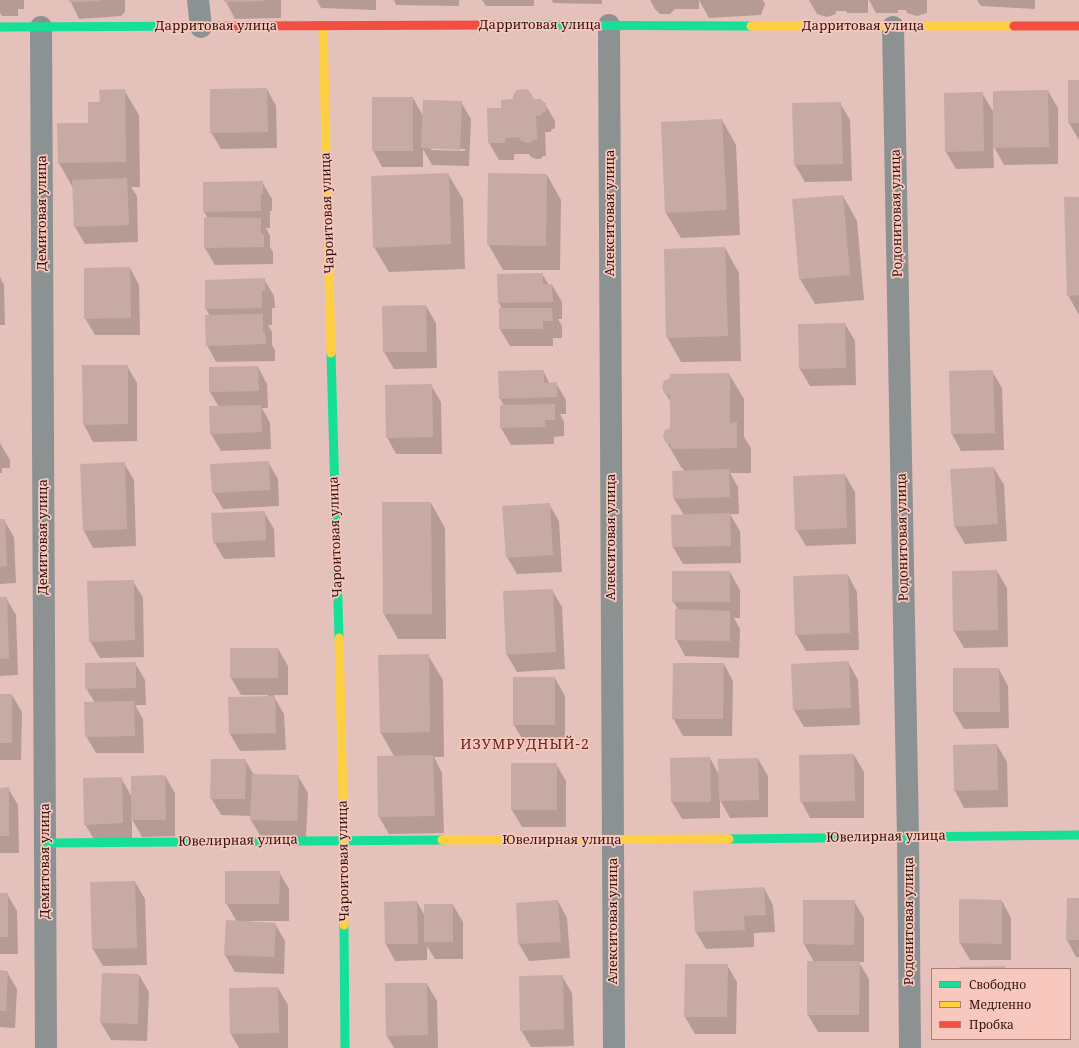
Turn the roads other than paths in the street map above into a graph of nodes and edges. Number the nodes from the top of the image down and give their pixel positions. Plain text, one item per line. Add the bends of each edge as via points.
1 (198, 0) edge
2 (609, 25) junction
3 (323, 26) junction
4 (1079, 26) edge
5 (0, 27) edge
6 (41, 27) junction
7 (201, 27) junction
8 (893, 27) junction
9 (1079, 835) edge
10 (908, 836) junction
11 (344, 840) junction
12 (613, 840) junction
13 (45, 843) junction
14 (46, 1048) edge
15 (345, 1048) edge
16 (614, 1048) edge
17 (910, 1048) edge

1 - 7 street
2 - 3 street, Дарритовая улица
2 - 8 street, Дарритовая улица
2 - 12 street, Алекситовая улица
3 - 7 street, Дарритовая улица
3 - 11 street, Чароитовая улица
4 - 8 street, Дарритовая улица
5 - 6 street, Дарритовая улица
6 - 7 street, Дарритовая улица
6 - 13 street, Демитовая улица
8 - 10 street, Родонитовая улица
9 - 10 street, Ювелирная улица
10 - 12 street, Ювелирная улица
10 - 17 street, Родонитовая улица
11 - 12 street, Ювелирная улица
11 - 13 street, Ювелирная улица
11 - 15 street, Чароитовая улица
12 - 16 street, Алекситовая улица
13 - 14 street, Демитовая улица

